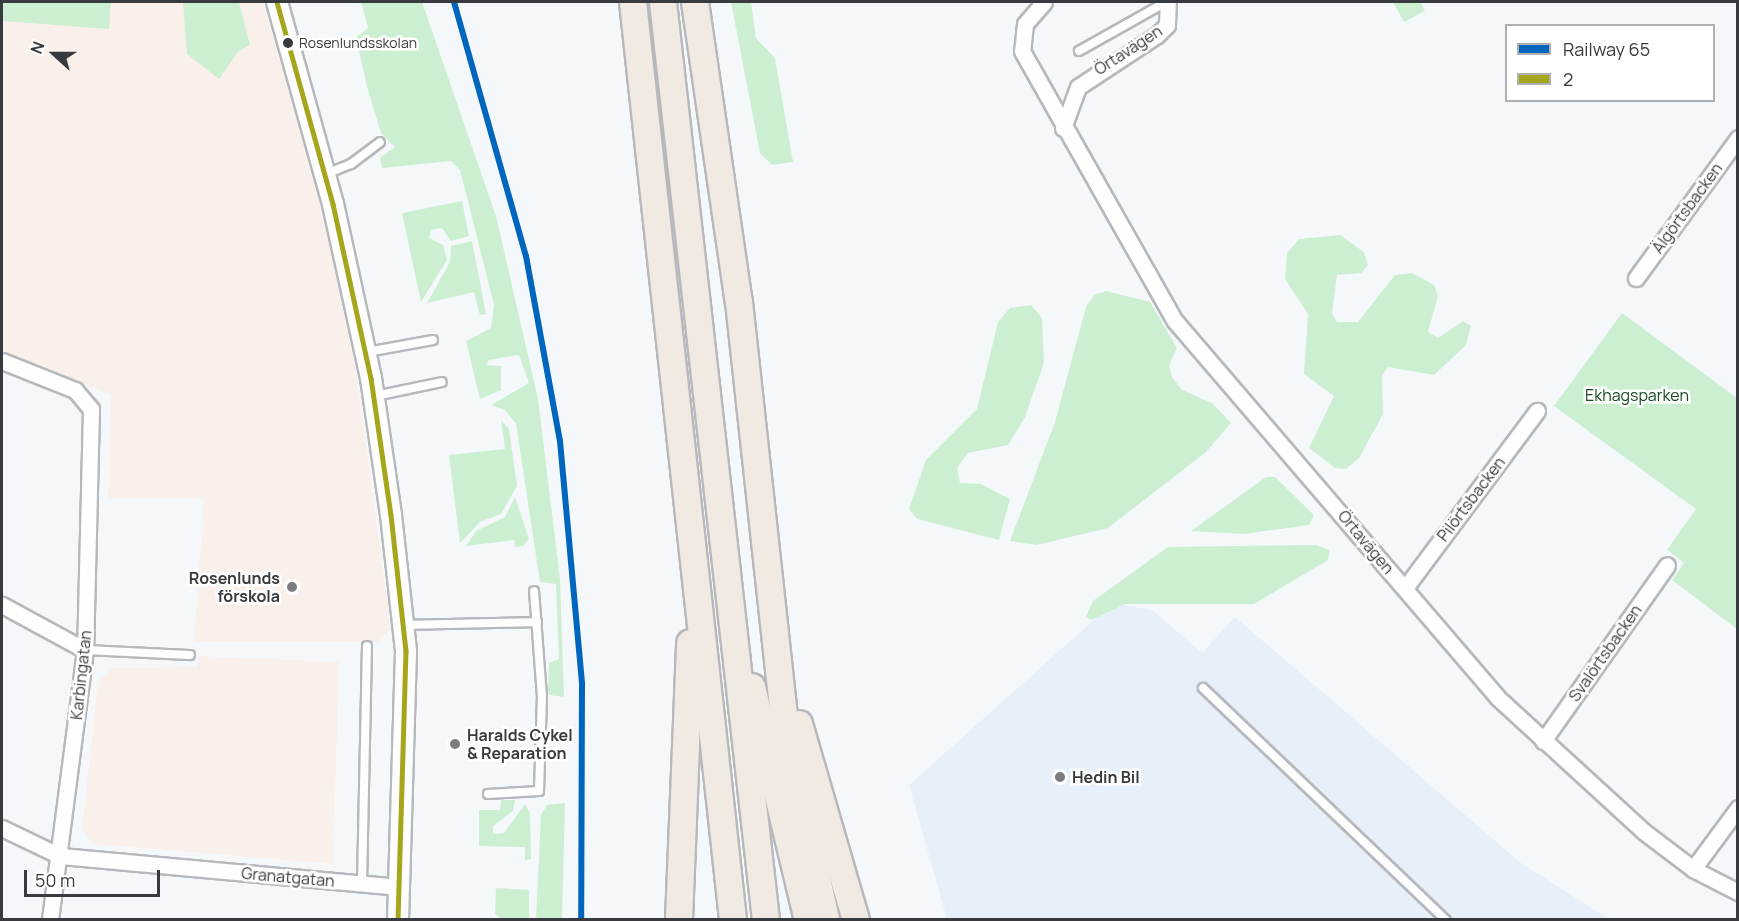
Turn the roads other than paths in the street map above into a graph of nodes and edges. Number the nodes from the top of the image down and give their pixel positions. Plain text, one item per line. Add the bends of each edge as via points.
1 (277, 2) edge
2 (620, 2) edge
3 (633, 2) edge
4 (663, 2) edge
5 (695, 2) edge
6 (1044, 2) edge
7 (1167, 2) edge
8 (1079, 51) dead end
9 (1063, 128) junction
10 (647, 134) junction
11 (1737, 138) edge
12 (380, 142) dead end
13 (325, 175) junction
14 (1636, 278) dead end
15 (434, 340) dead end
16 (365, 352) junction
17 (2, 361) edge
18 (442, 382) dead end
19 (374, 397) junction
20 (1537, 411) dead end
21 (723, 549) junction
22 (1667, 565) dead end
23 (696, 574) junction
24 (1405, 588) junction
25 (534, 591) dead end
26 (2, 605) edge
27 (537, 622) junction
28 (404, 625) junction
29 (778, 643) junction
30 (367, 646) dead end
31 (85, 650) junction
32 (190, 655) dead end
33 (1203, 688) dead end
34 (1543, 741) junction
35 (488, 794) dead end
36 (1737, 808) edge
37 (2, 828) edge
38 (60, 856) junction
39 (1693, 868) junction
40 (362, 884) junction
41 (401, 887) junction
42 (1737, 892) edge
43 (51, 920) edge
44 (398, 920) edge
45 (679, 920) edge
46 (733, 920) edge
47 (765, 920) edge
48 (808, 920) edge
49 (826, 920) edge
50 (856, 920) edge
51 (1446, 920) edge

1 - 13 street
2 - 10 highway
3 - 10 highway
4 - 21 highway
5 - 29 highway via 757,454
6 - 9 street, Örtavägen via 1025,24 1022,51
7 - 8 lane
7 - 9 street, Örtavägen via 1167,24 1158,35 1078,87
9 - 24 street, Örtavägen via 1175,321
10 - 23 highway
11 - 14 street, Älgörtsbacken
12 - 13 lane via 351,164
13 - 16 street
15 - 16 lane
16 - 19 street
17 - 31 street, Karbingatan via 87,398 92,429
18 - 19 lane
19 - 28 street
20 - 24 street, Pilörtsbacken
21 - 47 highway
21 - 48 highway via 774,793
22 - 34 street, Svalörtsbacken
23 - 45 highway
23 - 46 highway
24 - 34 street, Örtavägen via 1498,698
25 - 27 lane
26 - 31 street
27 - 28 lane
27 - 35 lane via 542,697 539,791
28 - 41 street
29 - 49 highway via 795,787
29 - 50 highway
30 - 40 lane
31 - 32 lane
31 - 38 street, Karbingatan
33 - 51 lane
34 - 39 street, Örtavägen
36 - 39 street
37 - 38 street, Granatgatan
38 - 40 street, Granatgatan
38 - 43 street, Karbingatan
39 - 42 street, Örtavägen
40 - 41 street, Granatgatan
41 - 44 street

